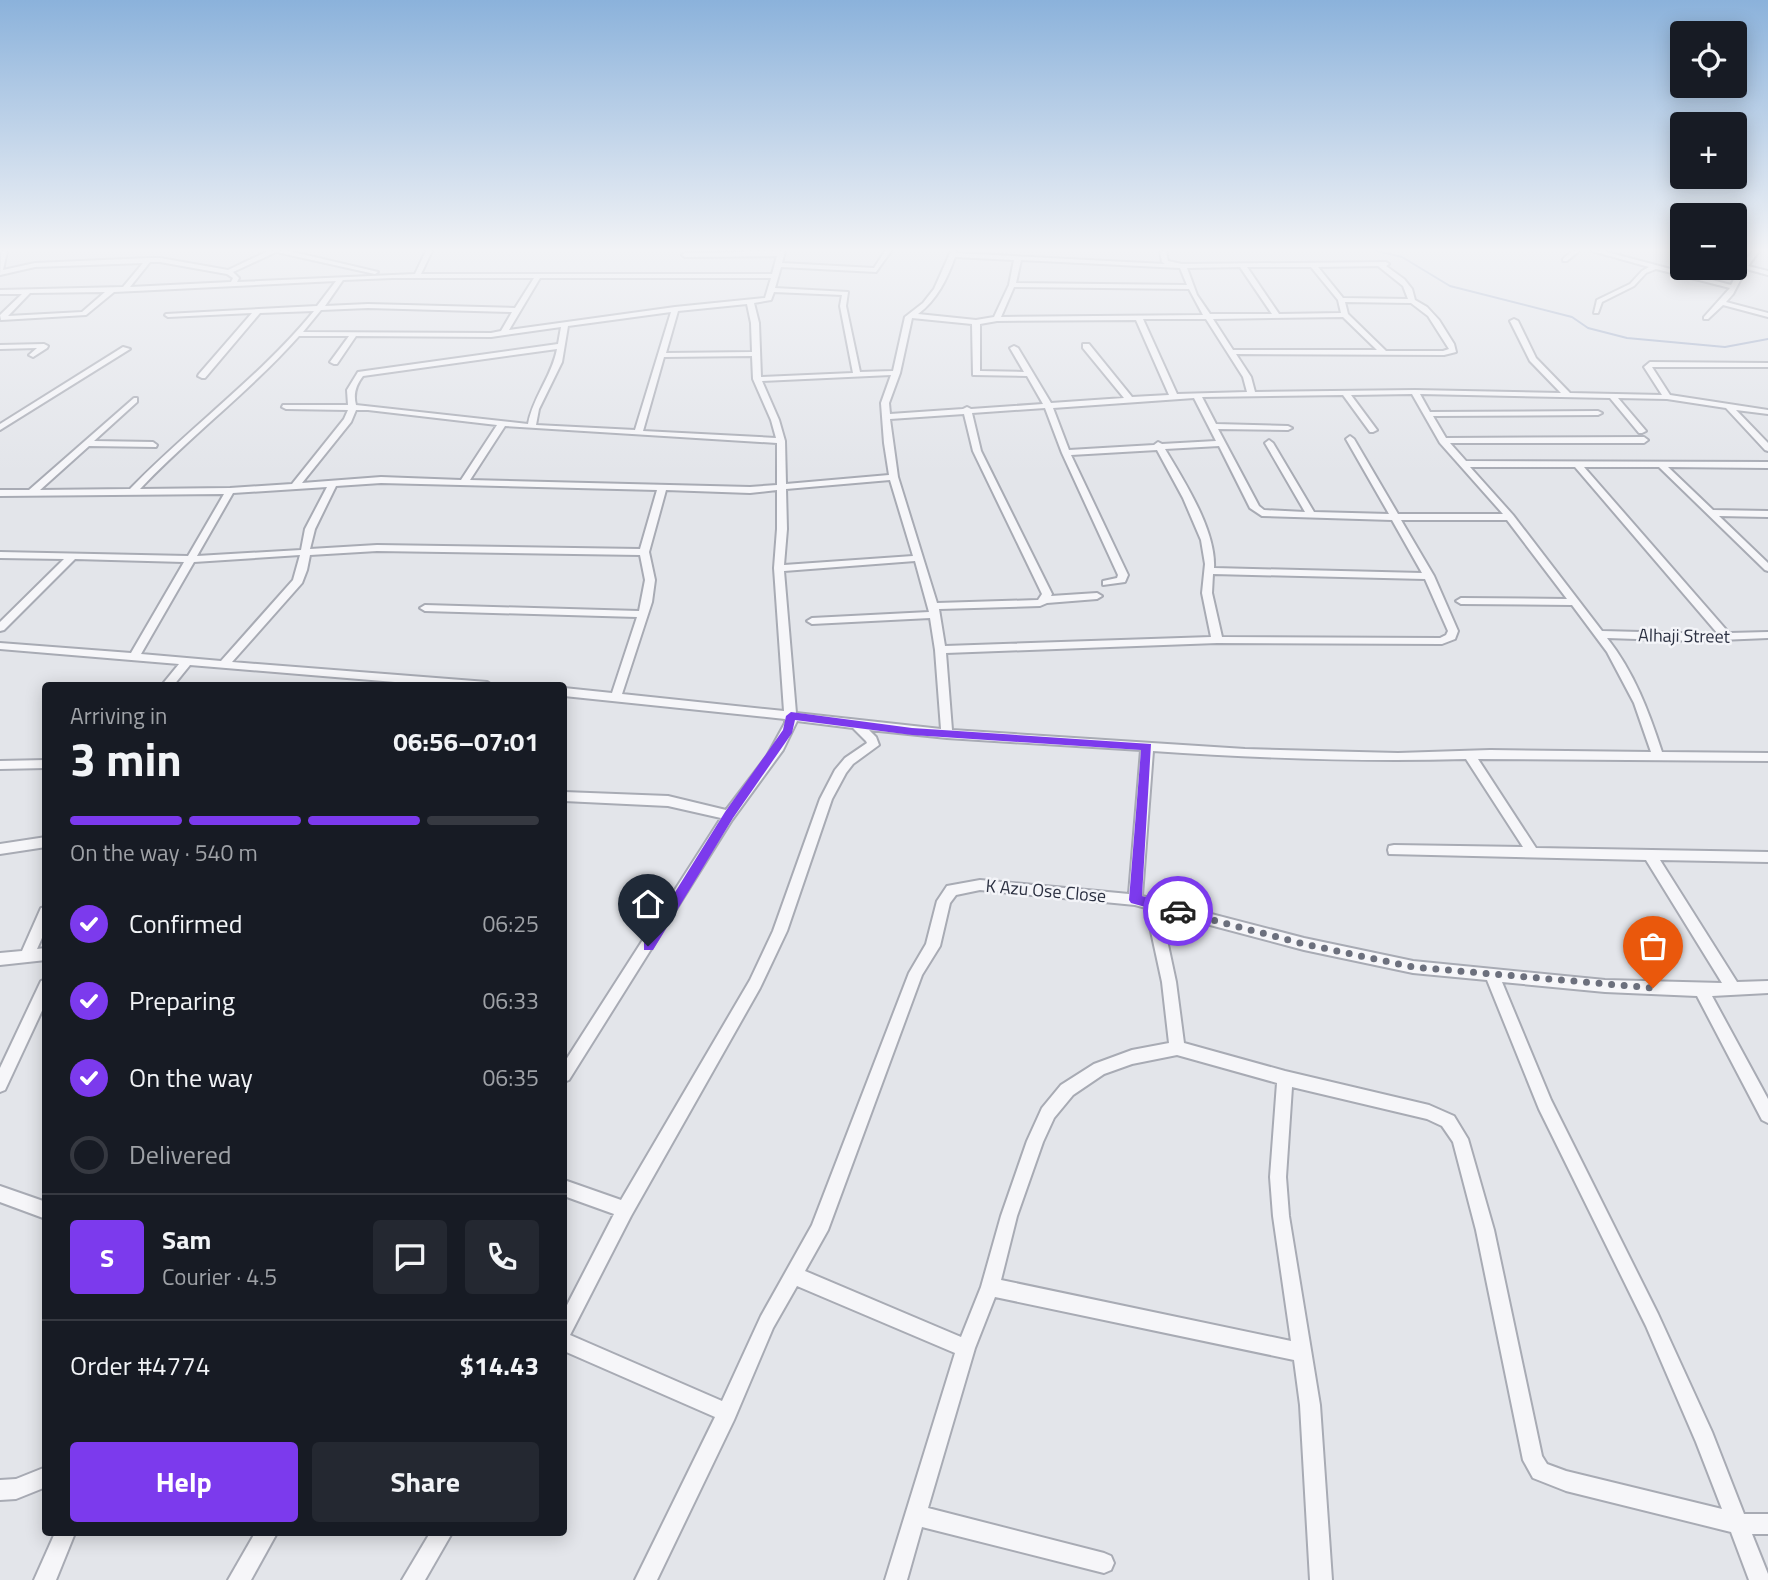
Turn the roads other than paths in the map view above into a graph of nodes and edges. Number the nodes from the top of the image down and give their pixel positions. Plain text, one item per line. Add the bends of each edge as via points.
1 (245, 325) edge
2 (304, 325) edge
3 (508, 325) edge
4 (565, 325) joint
5 (670, 325) edge
6 (755, 325) edge
7 (847, 325) edge
8 (906, 325) edge
9 (976, 325) edge
10 (1142, 325) edge
11 (1215, 325) edge
12 (1355, 325) edge
13 (1437, 325) edge
14 (1516, 325) edge
15 (504, 333) junction
16 (296, 334) junction
17 (354, 334) junction
18 (561, 346) junction
19 (1086, 346) dead end
20 (0, 347) edge
21 (1014, 348) dead end
22 (127, 349) dead end
23 (1233, 352) junction
24 (1383, 352) junction
25 (757, 354) junction
26 (33, 355) dead end
27 (661, 355) junction
28 (334, 362) dead end
29 (1768, 365) edge
30 (896, 373) junction
31 (1027, 374) junction
32 (202, 376) dead end
33 (857, 376) junction
34 (757, 379) junction
35 (1415, 392) junction
36 (1251, 393) junction
37 (1345, 393) junction
38 (1197, 395) junction
39 (1568, 395) junction
40 (1174, 396) junction
41 (1612, 396) junction
42 (1667, 397) junction
43 (134, 400) dead end
44 (1130, 401) junction
45 (1048, 405) junction
46 (1728, 406) junction
47 (286, 407) dead end
48 (353, 408) junction
49 (967, 409) junction
50 (1768, 412) edge
51 (1598, 413) dead end
52 (1427, 414) junction
53 (887, 417) junction
54 (502, 424) junction
55 (1213, 426) junction
56 (1, 427) edge
57 (532, 427) junction
58 (1288, 428) dead end
59 (1374, 430) dead end
60 (638, 433) junction
61 (1350, 439) dead end
62 (1443, 441) junction
63 (780, 442) junction
64 (88, 443) junction
65 (1223, 443) junction
66 (1269, 443) dead end
67 (153, 445) dead end
68 (1158, 445) junction
69 (1768, 448) edge
70 (1066, 453) junction
71 (1462, 464) junction
72 (1578, 465) junction
73 (1768, 465) edge
74 (1662, 466) junction
75 (894, 477) junction
76 (334, 482) junction
77 (463, 483) junction
78 (296, 485) junction
79 (782, 488) junction
80 (662, 489) junction
81 (230, 491) junction
82 (132, 492) junction
83 (0, 493) edge
84 (31, 493) junction
85 (1713, 513) junction
86 (1768, 514) edge
87 (1312, 516) junction
88 (1397, 517) junction
89 (1510, 517) junction
90 (307, 552) junction
91 (645, 552) junction
92 (0, 555) edge
93 (73, 556) junction
94 (920, 558) junction
95 (190, 559) junction
96 (779, 568) junction
97 (1768, 568) edge
98 (1211, 570) junction
99 (1429, 576) junction
100 (1107, 583) dead end
101 (1097, 596) dead end
102 (1045, 600) junction
103 (1461, 601) dead end
104 (1575, 602) junction
105 (425, 608) dead end
106 (933, 611) junction
107 (643, 614) junction
108 (812, 621) dead end
109 (0, 628) edge
110 (1600, 634) junction
111 (1768, 635) edge
112 (1727, 638) junction
113 (1217, 640) junction
114 (0, 646) edge
115 (940, 650) junction
116 (134, 657) junction
117 (188, 661) junction
118 (224, 664) junction
119 (170, 682) edge
120 (439, 682) edge
121 (567, 692) edge
122 (616, 697) junction
123 (791, 716) junction
124 (856, 724) junction
125 (947, 734) junction
126 (1147, 746) junction
127 (1470, 755) junction
128 (1658, 756) junction
129 (1768, 757) edge
130 (42, 764) edge
131 (0, 765) edge
132 (567, 796) edge
133 (729, 815) junction
134 (42, 842) edge
135 (0, 849) edge
136 (1394, 850) dead end
137 (1533, 853) junction
138 (1649, 854) junction
139 (1768, 857) edge
140 (1135, 900) junction
141 (1152, 903) junction
142 (42, 921) edge
143 (42, 954) edge
144 (27, 956) junction
145 (0, 959) edge
146 (1492, 976) junction
147 (1768, 987) edge
148 (1701, 990) junction
149 (1734, 990) junction
150 (42, 994) edge
151 (1177, 1048) junction
152 (567, 1071) edge
153 (1285, 1078) junction
154 (0, 1085) edge
155 (1768, 1115) edge
156 (567, 1189) edge
157 (0, 1194) edge
158 (42, 1210) edge
159 (625, 1210) junction
160 (795, 1276) junction
161 (990, 1287) junction
162 (567, 1323) edge
163 (567, 1343) edge
164 (966, 1348) junction
165 (1303, 1353) junction
166 (727, 1413) junction
167 (42, 1479) edge
168 (0, 1490) edge
169 (916, 1514) junction
170 (1740, 1524) junction
171 (1768, 1524) edge
172 (64, 1536) edge
173 (265, 1536) edge
174 (440, 1536) edge
175 (1104, 1563) dead end
176 (45, 1580) edge
177 (239, 1580) edge
178 (413, 1580) edge
179 (646, 1580) edge
180 (896, 1580) edge
181 (1321, 1580) edge
182 (1760, 1580) edge

1 - 32 street
2 - 16 street
3 - 15 street
4 - 15 street
4 - 18 street
5 - 27 street
6 - 25 street
7 - 33 street
8 - 30 street
9 - 31 street via 976,373
10 - 40 street
11 - 23 street
12 - 24 street
13 - 24 street via 1452,353
14 - 39 street via 1533,359
15 - 17 street
16 - 17 street
16 - 82 street via 266,369 190,434
17 - 28 street
18 - 48 street via 361,374 351,388
18 - 57 street
19 - 44 street
20 - 26 street via 44,346
21 - 31 street
22 - 56 street
23 - 24 street
23 - 36 street
25 - 27 street
25 - 34 street
27 - 60 street
29 - 42 street via 1650,364
30 - 33 street
30 - 53 street via 886,396
31 - 45 street
33 - 34 street
34 - 63 street
35 - 37 street
35 - 39 street
35 - 52 street
36 - 37 street
36 - 38 street
37 - 59 street
38 - 40 street
38 - 55 street
39 - 41 street
40 - 44 street
41 - 42 street
41 - 62 street via 1643,436
42 - 46 street
43 - 64 street
44 - 45 street
45 - 49 street
45 - 70 street
46 - 50 street
46 - 69 street
47 - 48 street
48 - 54 street
48 - 78 street
49 - 53 street
49 - 102 street via 977,451 1047,594
51 - 52 street
52 - 62 street
53 - 75 street
54 - 57 street
54 - 77 street
55 - 58 street
55 - 65 street
57 - 60 street
60 - 63 street
61 - 88 street
62 - 71 street
63 - 79 street
64 - 67 street
64 - 84 street
65 - 68 street
65 - 87 street via 1258,510
66 - 87 street
68 - 70 street
68 - 98 street via 1193,508
70 - 100 street via 1123,575 1121,580
71 - 72 street
71 - 89 street
72 - 74 street
72 - 112 street
73 - 74 street
74 - 85 street
75 - 79 street
75 - 94 street
76 - 77 street
76 - 78 street
76 - 90 street via 310,531
77 - 80 street
78 - 81 street
79 - 80 street
79 - 96 street
80 - 91 street
81 - 82 street
81 - 95 street
82 - 84 street
83 - 84 street
85 - 86 street
85 - 97 street
87 - 88 street
88 - 89 street
88 - 99 street
89 - 104 street
90 - 91 street via 377,548
90 - 95 street
90 - 118 street via 298,581
91 - 107 street via 650,580
92 - 93 street
93 - 95 street
93 - 109 street
94 - 96 street
94 - 106 street
95 - 116 street
96 - 123 street
98 - 99 street
98 - 113 street via 1207,590
99 - 113 street via 1453,631 1442,642
101 - 102 street
102 - 106 street
103 - 104 street
104 - 110 street
105 - 107 street
106 - 108 street
106 - 115 street
107 - 122 street
110 - 112 street, Alhaji Street
110 - 128 street via 1640,703
111 - 112 street, Alhaji Street
113 - 115 street
114 - 116 street
115 - 125 street
116 - 117 street
117 - 118 street
117 - 119 street
118 - 120 street
121 - 122 street
122 - 123 street
123 - 124 street
123 - 133 street via 788,731
124 - 125 street
124 - 159 street via 873,745 841,770 755,984
125 - 126 street
126 - 127 street via 1290,755
126 - 140 street
127 - 128 street
127 - 137 street
128 - 129 street
130 - 131 street
132 - 133 street via 667,801
133 - 152 street
134 - 135 street
136 - 137 street
137 - 138 street
138 - 139 street
138 - 149 street
140 - 141 street, K Azu Ose Close
140 - 160 street, K Azu Ose Close via 980,885 947,894 937,936 916,973 819,1230
141 - 146 street, K Azu Ose Close via 1363,957
141 - 151 street
142 - 144 street
143 - 144 street
144 - 145 street
146 - 148 street, K Azu Ose Close
146 - 170 street via 1545,1104 1652,1320
147 - 149 street, K Azu Ose Close
148 - 149 street, K Azu Ose Close
148 - 155 street
150 - 154 street
151 - 153 street
151 - 161 street via 1099,1069 1068,1090 1048,1113 1009,1216
153 - 165 street via 1278,1177
153 - 170 street via 1429,1112 1455,1129 1485,1230 1533,1460 1540,1471
156 - 159 street
157 - 158 street
159 - 162 street
160 - 164 street
160 - 166 street via 767,1322
161 - 164 street
161 - 165 street
163 - 166 street
164 - 169 street
165 - 181 street
166 - 179 street
167 - 168 street
169 - 175 street
169 - 180 street
170 - 171 street
170 - 182 street
172 - 176 street
173 - 177 street
174 - 178 street

